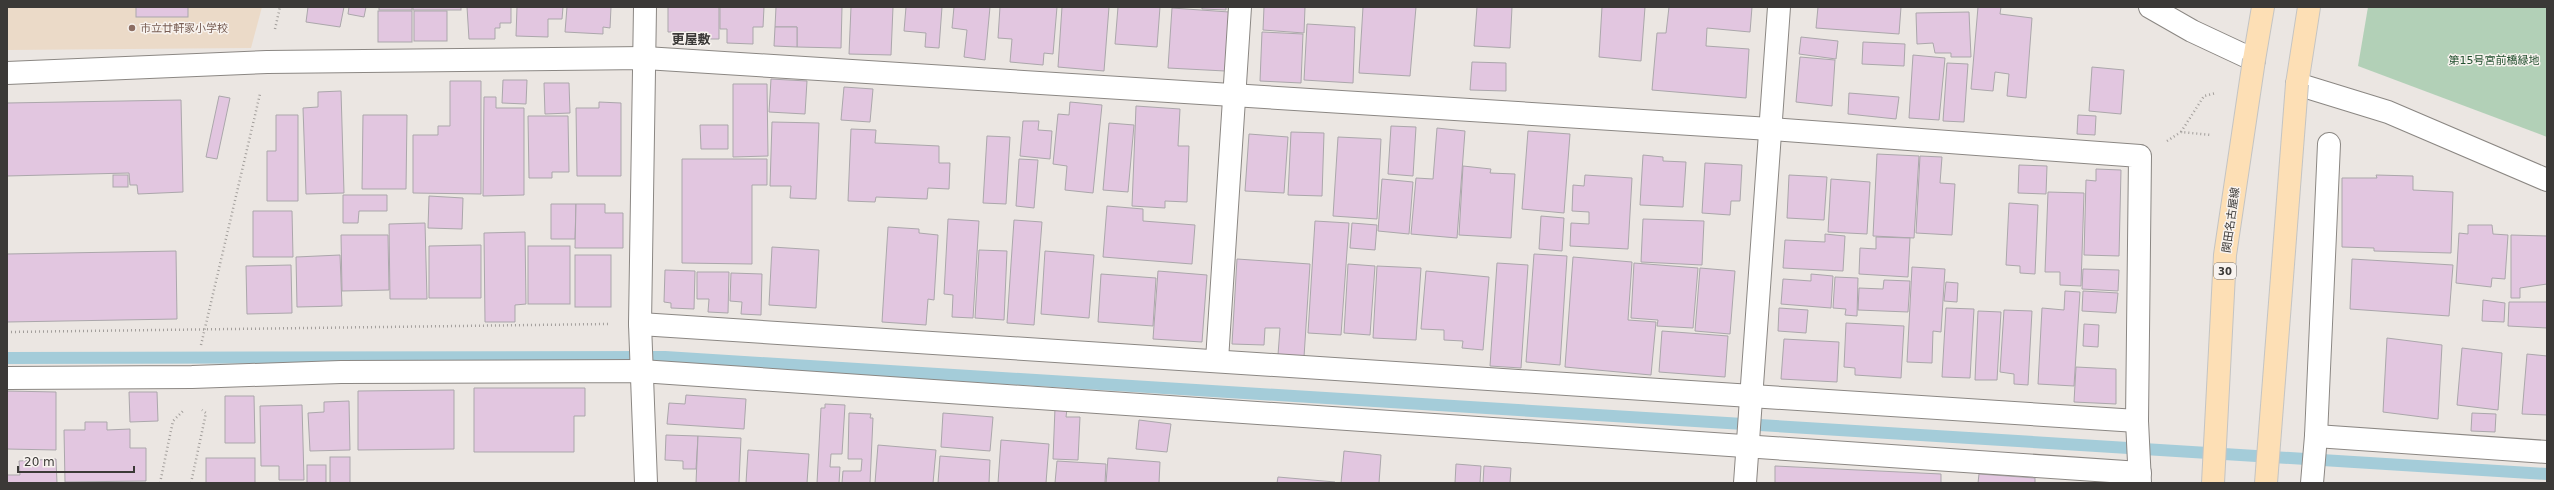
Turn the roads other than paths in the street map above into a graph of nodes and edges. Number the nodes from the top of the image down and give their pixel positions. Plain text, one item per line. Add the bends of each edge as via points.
1 (645, 7) edge
2 (1240, 7) edge
3 (1780, 7) edge
4 (2150, 7) edge
5 (2263, 7) edge
6 (2309, 7) edge
7 (645, 58) junction
8 (2254, 60) junction
9 (7, 73) edge
10 (2297, 84) junction
11 (1236, 96) junction
12 (1770, 130) junction
13 (2329, 144) dead end
14 (2547, 180) edge
15 (640, 324) junction
16 (1217, 360) junction
17 (641, 371) junction
18 (7, 378) edge
19 (1752, 395) junction
20 (2137, 425) junction
21 (2316, 438) junction
22 (1748, 448) junction
23 (2547, 452) edge
24 (2140, 473) edge
25 (2312, 478) edge
26 (646, 483) edge
27 (1745, 483) edge
28 (2213, 483) edge
29 (2266, 483) edge

1 - 7 street
2 - 11 street
3 - 12 street
4 - 8 street
5 - 8 main road, 関田名古屋線 / 30
6 - 10 main road
7 - 9 street via 267,62
7 - 11 street
7 - 15 street
8 - 28 main road, 関田名古屋線 / 30, bridge via 2226,255
10 - 14 street via 2388,112
10 - 29 main road, bridge
11 - 12 street
11 - 16 street
12 - 19 street
12 - 20 street via 2140,156
13 - 21 street
15 - 16 street
15 - 17 street
16 - 19 street
17 - 18 street via 341,372 192,377
17 - 22 street
17 - 26 street
19 - 20 street
19 - 22 street
20 - 24 street
21 - 23 street
21 - 25 street
22 - 24 street
22 - 27 street

